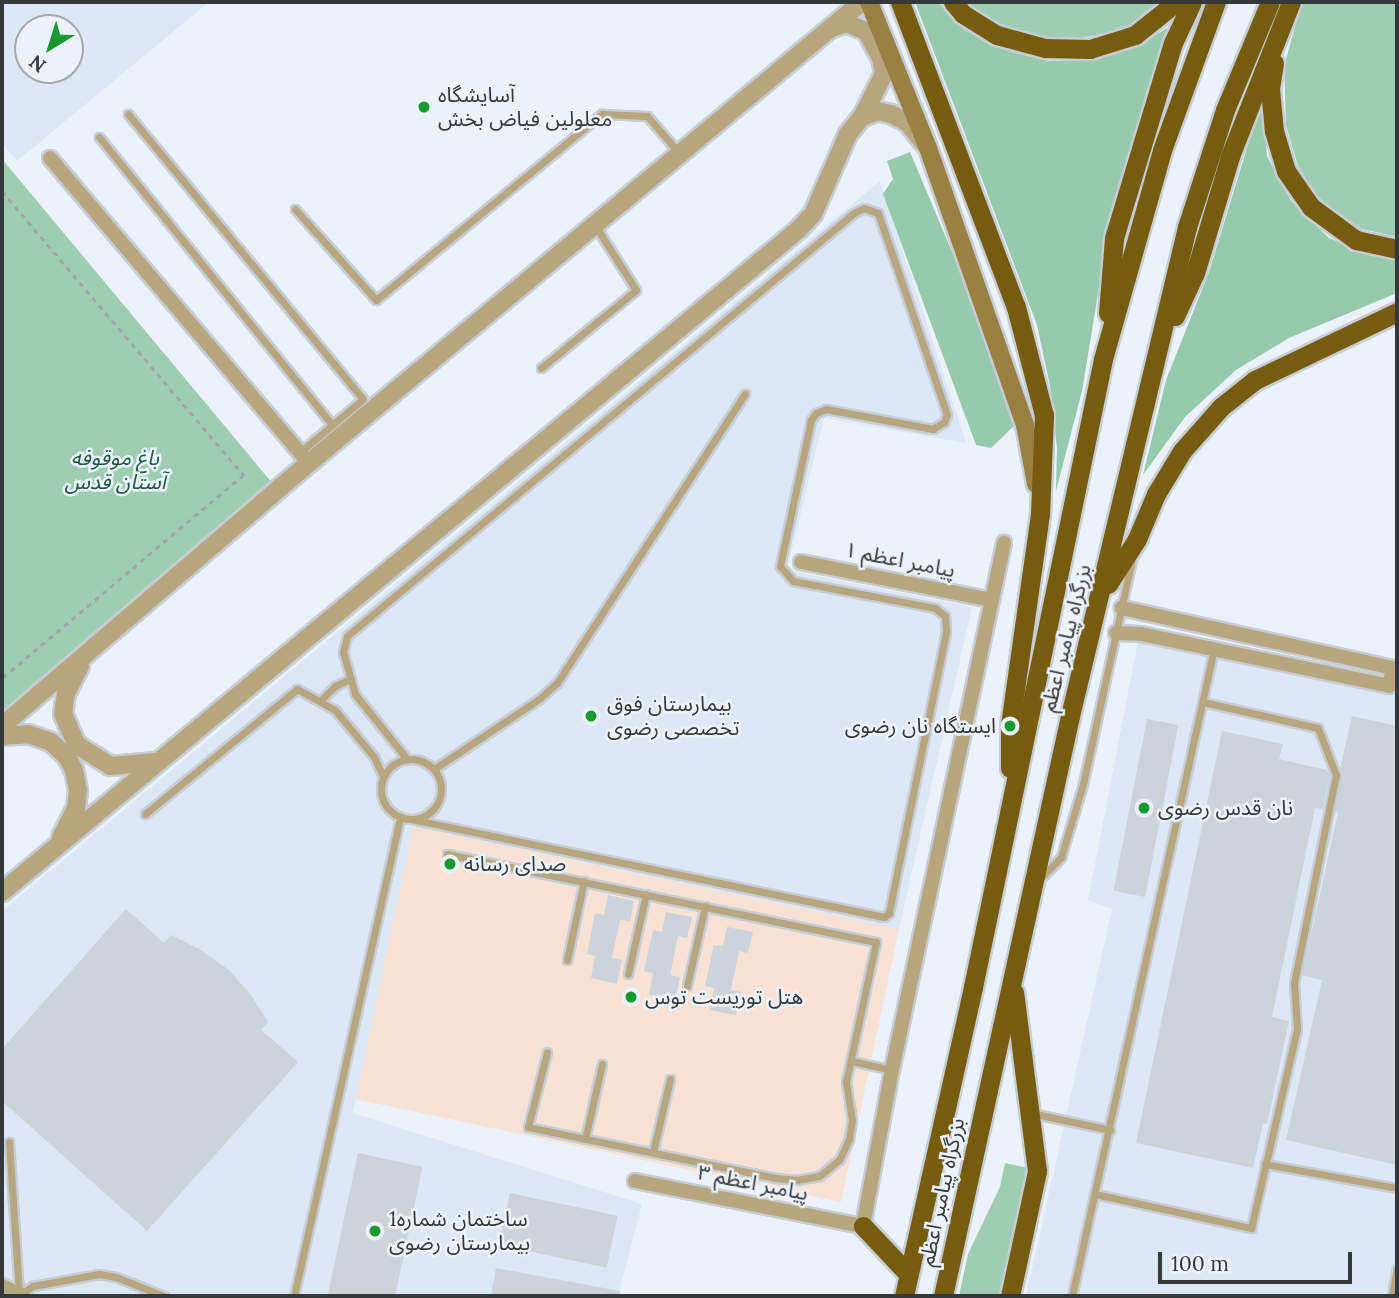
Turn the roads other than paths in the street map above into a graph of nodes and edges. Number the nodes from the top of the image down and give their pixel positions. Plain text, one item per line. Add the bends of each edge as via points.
1 (862, 2) edge
2 (869, 2) edge
3 (900, 2) edge
4 (953, 2) edge
5 (1177, 2) edge
6 (1192, 2) edge
7 (1216, 2) edge
8 (1270, 2) edge
9 (1291, 2) edge
10 (1280, 24) junction
11 (823, 32) junction
12 (128, 114) dead end
13 (862, 117) junction
14 (99, 137) dead end
15 (928, 148) junction
16 (680, 154) junction
17 (50, 158) dead end
18 (295, 209) dead end
19 (595, 227) junction
20 (1397, 249) edge
21 (1397, 312) edge
22 (1397, 321) edge
23 (1364, 330) junction
24 (1158, 352) junction
25 (1103, 359) junction
26 (541, 368) dead end
27 (744, 394) dead end
28 (332, 425) junction
29 (305, 457) junction
30 (1040, 514) junction
31 (1137, 539) junction
32 (1004, 542) dead end
33 (801, 562) dead end
34 (1099, 598) junction
35 (992, 600) junction
36 (1122, 608) junction
37 (1218, 628) junction
38 (1116, 633) junction
39 (1214, 651) junction
40 (86, 657) junction
41 (351, 679) junction
42 (321, 701) junction
43 (1203, 702) junction
44 (2, 726) edge
45 (2, 736) edge
46 (407, 759) junction
47 (158, 762) junction
48 (434, 769) junction
49 (383, 776) junction
50 (1010, 805) junction
51 (145, 814) dead end
52 (400, 817) junction
53 (410, 819) junction
54 (56, 846) junction
55 (447, 854) dead end
56 (584, 881) junction
57 (1031, 888) junction
58 (2, 892) edge
59 (646, 894) junction
60 (705, 906) junction
61 (567, 960) dead end
62 (628, 974) dead end
63 (1012, 974) junction
64 (687, 986) dead end
65 (547, 1052) dead end
66 (852, 1061) junction
67 (603, 1064) dead end
68 (892, 1070) junction
69 (670, 1079) dead end
70 (1027, 1112) junction
71 (1110, 1130) junction
72 (584, 1139) junction
73 (9, 1142) dead end
74 (653, 1152) junction
75 (1265, 1164) junction
76 (635, 1181) dead end
77 (1397, 1188) edge
78 (1096, 1194) junction
79 (864, 1221) junction
80 (910, 1265) junction
81 (1397, 1269) edge
82 (2, 1285) edge
83 (20, 1296) edge
84 (164, 1296) edge
85 (294, 1296) edge
86 (904, 1296) edge
87 (943, 1296) edge
88 (1010, 1296) edge
89 (1072, 1296) edge
90 (1392, 1296) edge

1 - 11 street
2 - 15 main road
3 - 30 highway via 1016,307 1044,415
4 - 5 highway via 963,14 997,35 1045,48 1090,49 1135,35
6 - 25 highway via 1173,43 1114,238
7 - 25 highway, بزرگراه پیامبر اعظم via 1162,150
8 - 24 highway, بزرگراه پیامبر اعظم via 1225,110 1195,201
9 - 10 highway
10 - 20 highway via 1270,89 1274,131 1286,171 1311,207 1356,240
10 - 24 highway via 1230,156 1195,273
11 - 13 street via 846,23 857,26 876,43 884,74
11 - 16 street
12 - 28 lane via 363,399
13 - 15 street via 878,111 891,114 907,122
13 - 47 street via 848,134 813,214 798,230
14 - 28 lane
15 - 30 main road via 1024,425
16 - 18 lane via 647,116 602,114 376,300
16 - 19 street
17 - 29 street
19 - 26 lane via 636,290
19 - 29 street
21 - 23 highway
22 - 23 highway
23 - 31 highway via 1255,380 1221,407 1182,451 1156,494
24 - 34 highway, بزرگراه پیامبر اعظم
25 - 50 highway, بزرگراه پیامبر اعظم
27 - 48 lane via 557,683
28 - 29 lane
29 - 40 street
30 - 50 highway via 1010,726
31 - 34 highway
31 - 36 lane
32 - 35 street
33 - 35 street, پیامبر اعظم ۱
34 - 57 highway, بزرگراه پیامبر اعظم
35 - 68 street
36 - 37 street
36 - 38 lane
37 - 39 street
37 - 39 street via 1393,668 1389,686
38 - 39 street via 1141,634
38 - 57 lane via 1083,784 1061,857
39 - 43 lane
40 - 44 street
40 - 47 street via 65,693 63,714 77,745 110,766
41 - 42 lane
41 - 46 lane via 355,694
41 - 53 lane via 342,652 347,636 362,621 854,214 864,208 878,213 947,415 933,429 827,408 817,413 811,420 780,566 793,581 935,608 945,616 946,632 889,913 884,917
42 - 49 lane via 335,710 374,757
42 - 51 lane via 297,689
43 - 71 lane
43 - 75 lane via 1318,728 1336,775 1294,983 1297,1029
45 - 54 street via 28,734 51,742 74,770 76,808
46 - 48 lane via 426,762
46 - 49 lane via 397,761
47 - 54 street
48 - 53 lane via 440,797 429,813
49 - 52 lane via 385,804
50 - 80 highway, بزرگراه پیامبر اعظم
52 - 53 lane
52 - 85 lane
54 - 58 street
55 - 56 lane
56 - 59 lane
56 - 61 lane
57 - 63 highway, بزرگراه پیامبر اعظم
59 - 60 lane
59 - 62 lane
60 - 64 lane
60 - 66 lane via 876,942
63 - 70 highway
63 - 87 highway, بزرگراه پیامبر اعظم
65 - 72 lane via 528,1127
66 - 68 lane
66 - 74 lane via 846,1082 851,1110 849,1139 839,1160 819,1176 796,1180
67 - 72 lane
68 - 79 street
69 - 74 lane
70 - 71 lane
70 - 88 highway via 1037,1171
71 - 78 lane
72 - 74 lane
73 - 83 lane
75 - 77 lane
75 - 78 lane via 1251,1228
76 - 79 street, پیامبر اعظم ۳
78 - 89 lane
79 - 80 highway
80 - 86 highway, بزرگراه پیامبر اعظم
81 - 90 lane
82 - 83 street
83 - 84 lane via 33,1286 99,1274

